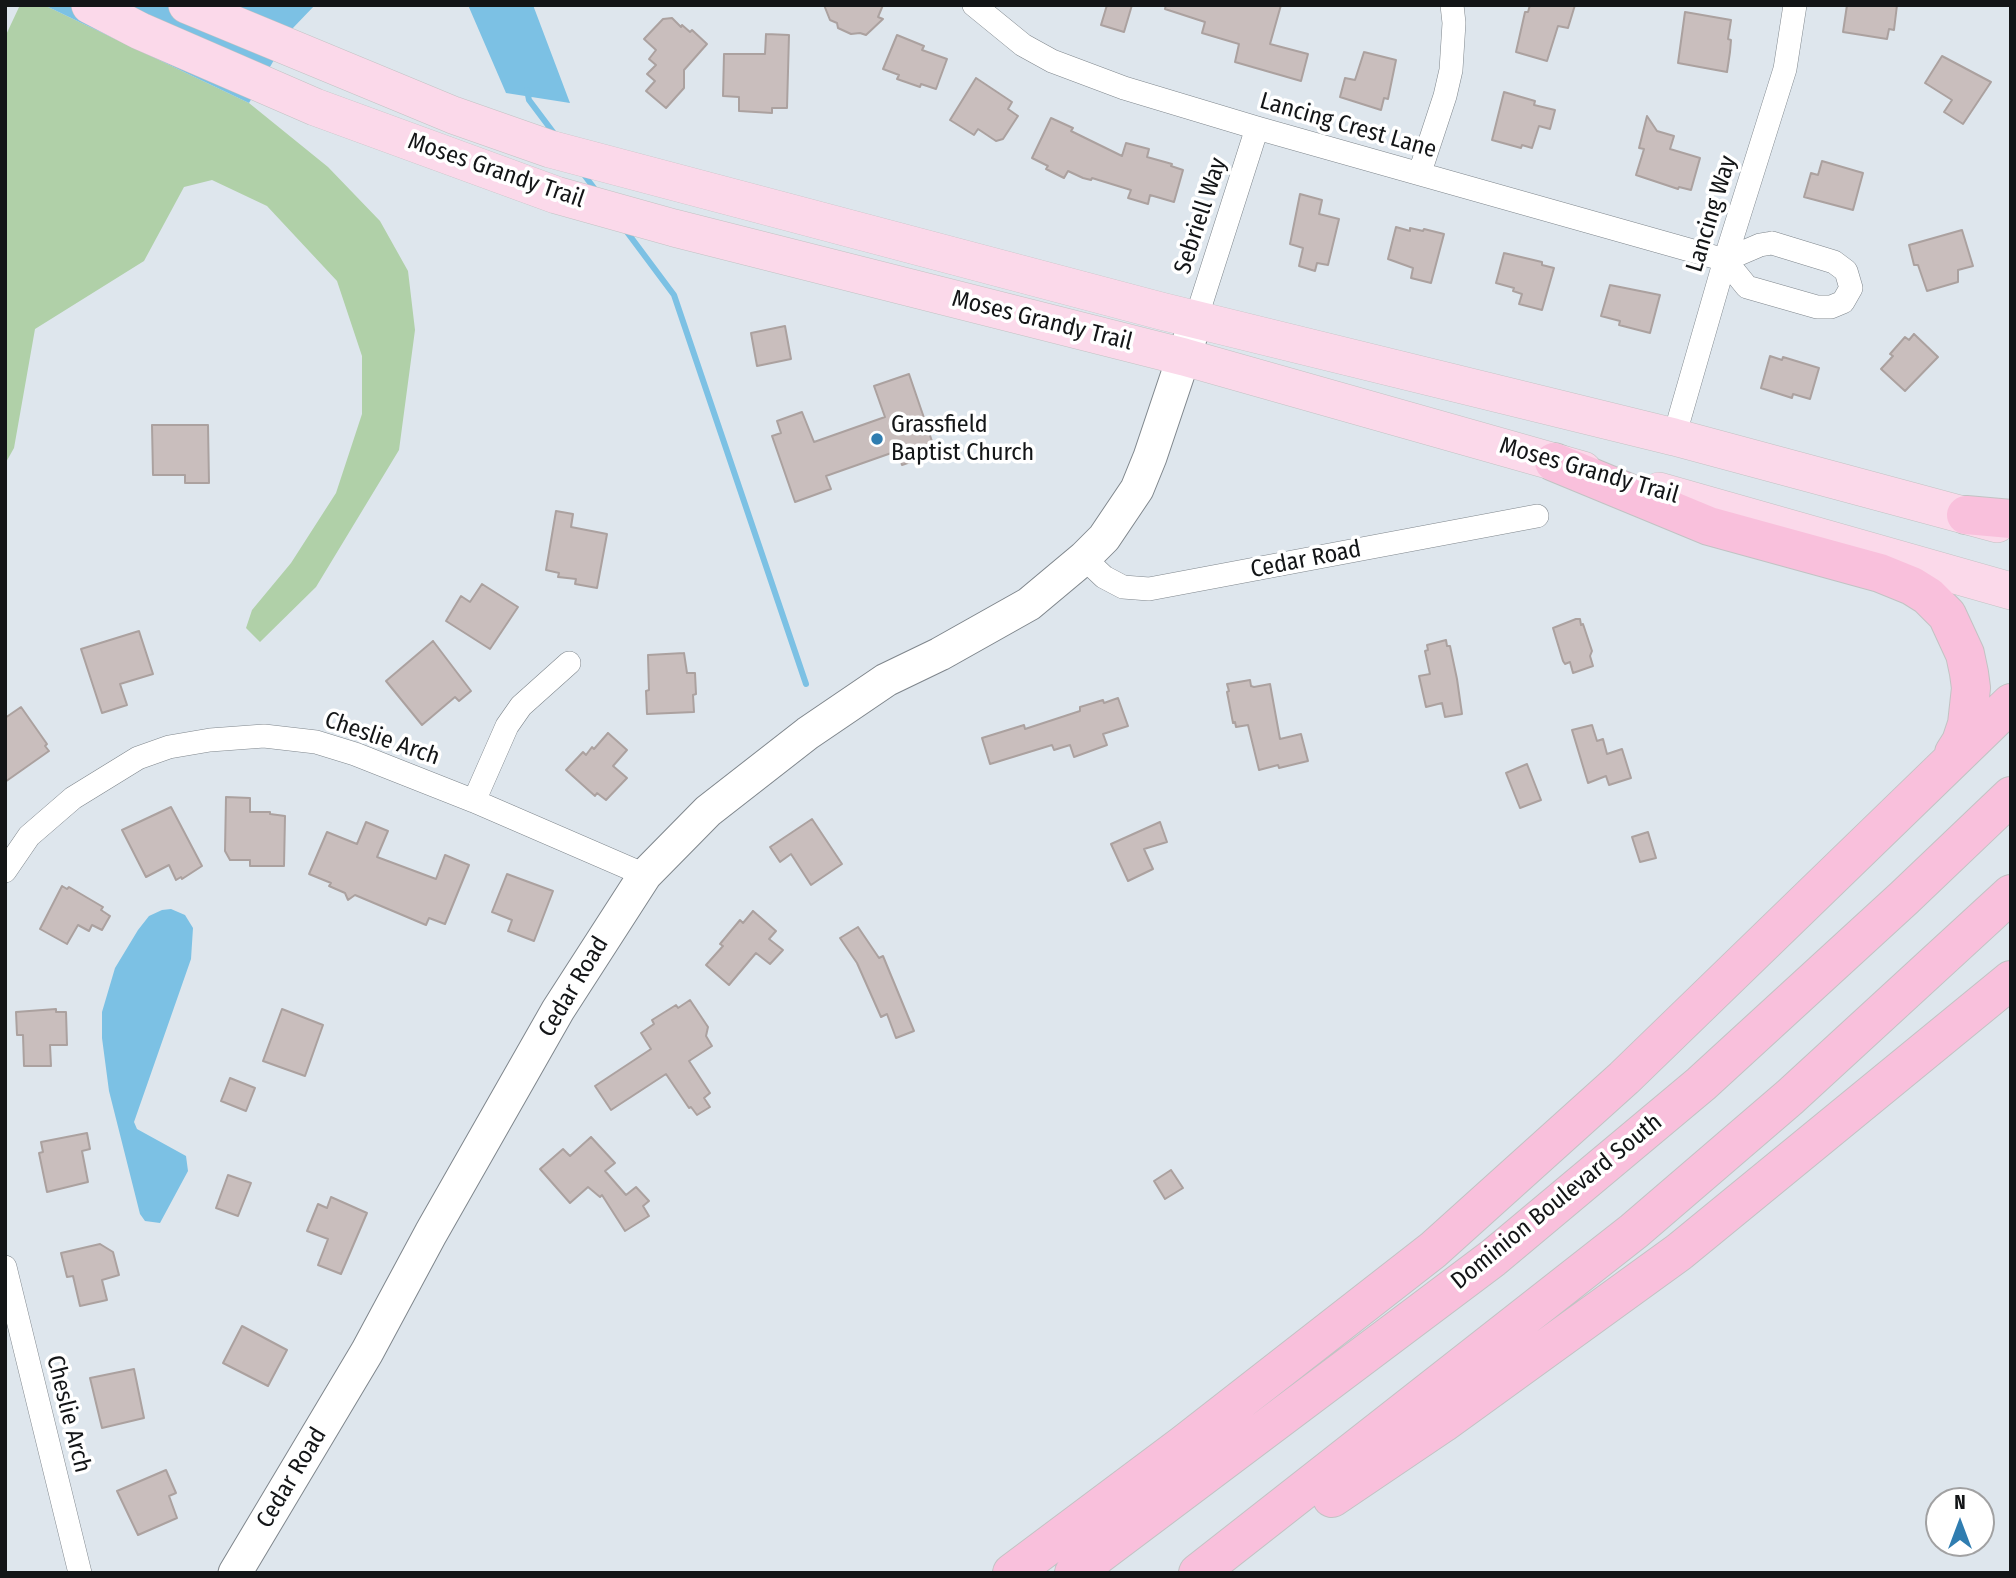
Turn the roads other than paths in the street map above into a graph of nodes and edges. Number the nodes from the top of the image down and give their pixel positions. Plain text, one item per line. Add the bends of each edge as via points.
1 (90, 5) edge
2 (187, 5) edge
3 (974, 5) edge
4 (1452, 5) edge
5 (1795, 5) edge
6 (1257, 128) junction
7 (1420, 172) junction
8 (1726, 260) junction
9 (1196, 319) junction
10 (1184, 357) junction
11 (1674, 438) junction
12 (1554, 462) junction
13 (1966, 515) junction
14 (1537, 516) dead end
15 (2011, 519) edge
16 (2011, 528) edge
17 (1084, 558) junction
18 (2011, 591) edge
19 (569, 663) dead end
20 (2011, 703) edge
21 (1943, 769) junction
22 (474, 801) junction
23 (2006, 802) edge
24 (5, 871) edge
25 (645, 875) junction
26 (2011, 894) edge
27 (2011, 965) edge
28 (2011, 981) edge
29 (1934, 1042) junction
30 (5, 1267) edge
31 (79, 1573) edge
32 (235, 1573) edge
33 (1012, 1573) edge
34 (1074, 1573) edge
35 (1198, 1573) edge
36 (1219, 1573) edge

1 - 10 main road, Moses Grandy Trail via 315,107 556,195
2 - 9 main road, Moses Grandy Trail via 453,115 550,149
3 - 6 street, Lancing Crest Lane via 1023,45 1052,61
4 - 7 street via 1451,70
5 - 8 street, Lancing Way via 1785,69
6 - 7 street, Lancing Crest Lane
6 - 9 street, Sebriell Way
7 - 8 street, Lancing Crest Lane
8 - 8 street via 1772,243 1834,262 1846,271 1852,288 1843,302 1817,307 1747,287
8 - 11 street, Lancing Way
9 - 10 street, Cedar Road
9 - 11 main road, Moses Grandy Trail
10 - 12 main road, Moses Grandy Trail
10 - 17 street, Cedar Road via 1137,489 1104,538
11 - 13 main road, Moses Grandy Trail
12 - 18 main road, Moses Grandy Trail
12 - 21 highway via 1709,526 1880,573 1928,596 1947,615 1957,634 1970,688 1967,724
13 - 15 highway
13 - 16 main road, Moses Grandy Trail
14 - 17 street, Cedar Road via 1149,589 1123,587
17 - 25 street, Cedar Road via 1023,608 886,680 808,733 708,811
19 - 22 street via 521,706 507,726
20 - 21 highway
21 - 33 highway via 1643,1060 1433,1250
22 - 24 street, Cheslie Arch via 316,742 264,736 210,740 138,758 73,798 29,836
22 - 25 street, Cheslie Arch
23 - 34 highway, Dominion Boulevard South via 1701,1084 1493,1258
25 - 32 street, Cedar Road via 558,1010 367,1352
26 - 35 highway via 1790,1097 1634,1231
27 - 29 highway
28 - 29 highway
29 - 36 highway via 1679,1252 1443,1423
30 - 31 street, Cheslie Arch

